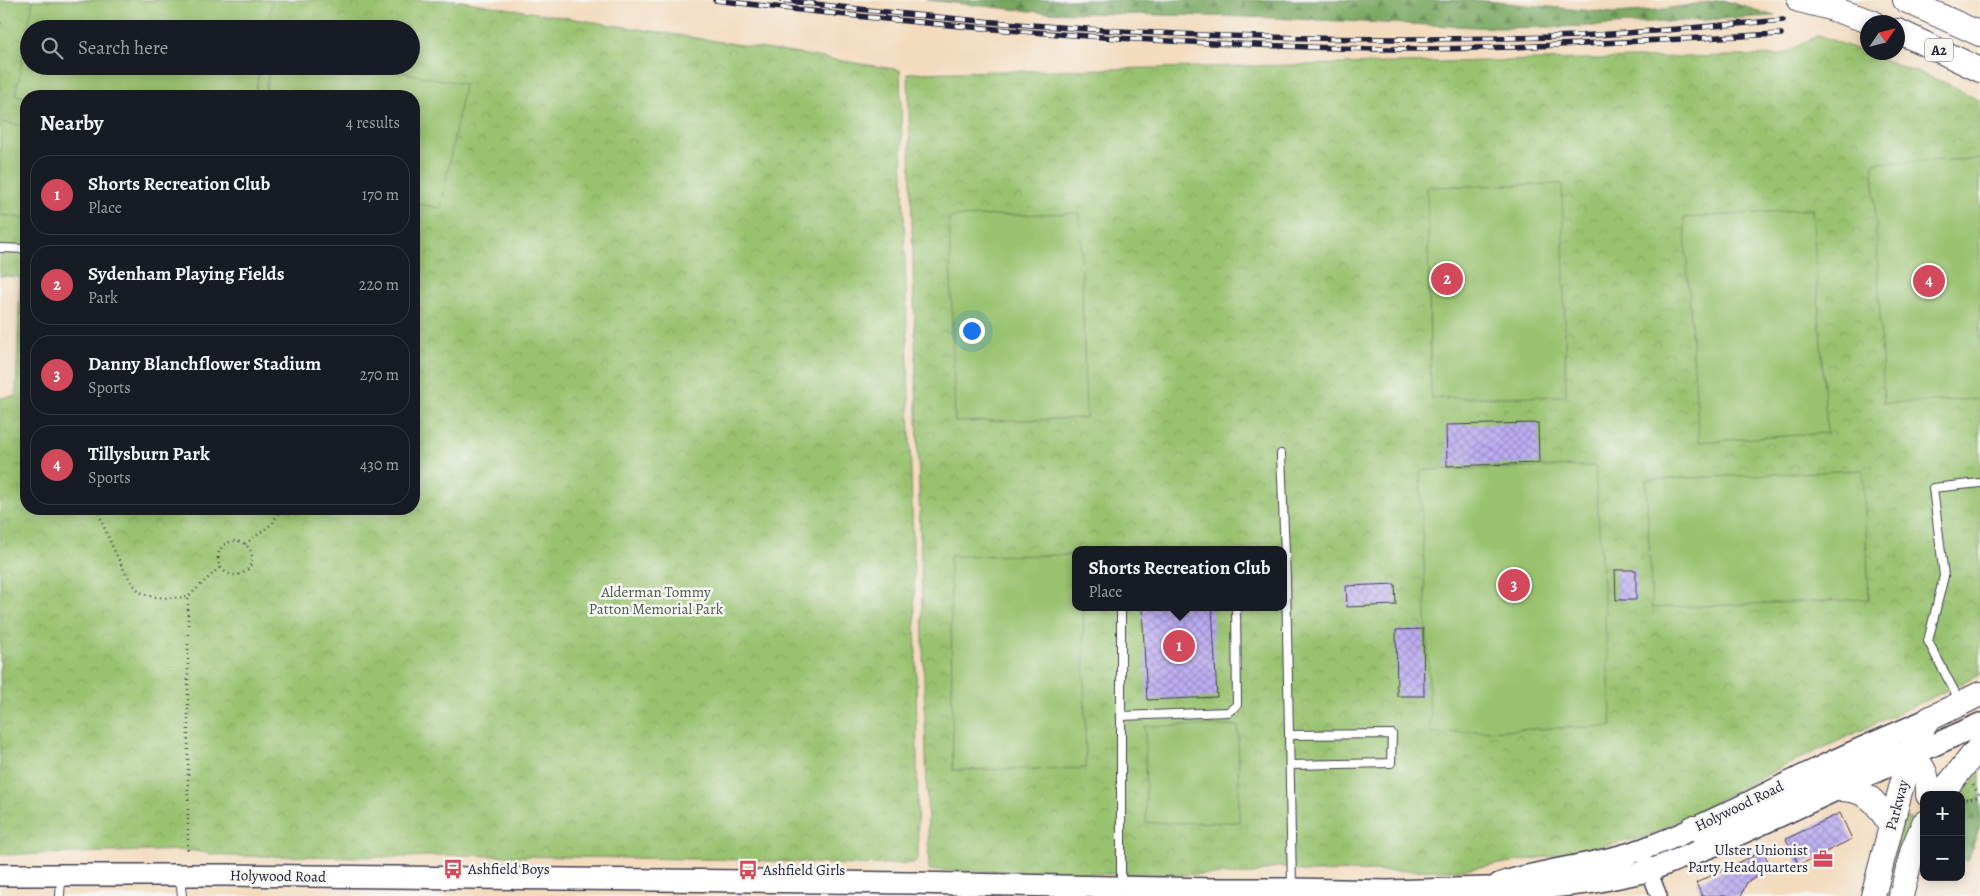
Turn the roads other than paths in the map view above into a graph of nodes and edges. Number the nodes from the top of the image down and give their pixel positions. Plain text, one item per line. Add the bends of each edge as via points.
1 (1799, 0) edge
2 (1905, 0) edge
3 (1860, 18) edge
4 (1905, 34) edge
5 (1980, 34) edge
6 (1980, 70) edge
7 (0, 248) edge
8 (20, 249) edge
9 (1281, 454) dead end
10 (1980, 483) edge
11 (1285, 546) edge
12 (1121, 611) edge
13 (1236, 611) edge
14 (1287, 611) edge
15 (1970, 698) edge
16 (1121, 716) junction
17 (1929, 719) junction
18 (1980, 724) edge
19 (1290, 735) junction
20 (1980, 746) edge
21 (1910, 757) junction
22 (1290, 765) junction
23 (1838, 789) junction
24 (1928, 791) edge
25 (1943, 791) edge
26 (1892, 826) junction
27 (1693, 828) junction
28 (1920, 832) edge
29 (1641, 850) junction
30 (1648, 871) junction
31 (0, 875) edge
32 (60, 886) edge
33 (181, 886) edge
34 (1121, 887) junction
35 (1292, 889) junction
36 (911, 890) edge
37 (1485, 891) edge
38 (1659, 896) edge
39 (1873, 896) edge
40 (1901, 896) edge

1 - 3 highway
2 - 5 highway, A2
4 - 6 highway, A2
7 - 8 lane
9 - 11 lane
10 - 15 lane via 1933,488 1944,576 1928,641
12 - 16 lane
13 - 16 lane via 1237,705 1228,712
14 - 19 lane
15 - 17 highway, Holywood Road
16 - 34 lane
17 - 21 highway, Parkway via 1917,736
17 - 27 main road, Holywood Road via 1836,759
18 - 21 main road, Holywood Road
19 - 22 lane
19 - 22 lane via 1392,734 1391,763
20 - 25 highway
21 - 23 main road, Holywood Road
21 - 24 highway via 1922,765
21 - 26 highway, Parkway
21 - 27 highway via 1895,752 1880,756 1706,833
22 - 35 lane
23 - 26 highway via 1856,790 1871,799
23 - 30 main road, Holywood Road via 1720,843
26 - 39 highway, Parkway
27 - 29 main road, Holywood Road
28 - 40 highway, Parkway
29 - 30 street
29 - 37 main road, Holywood Road via 1522,876
30 - 37 main road, Holywood Road via 1554,888
30 - 38 street
31 - 32 main road, Holywood Road
32 - 33 main road, Holywood Road
33 - 36 main road, Holywood Road
34 - 35 main road, Holywood Road
34 - 36 main road, Holywood Road
35 - 37 main road, Holywood Road

